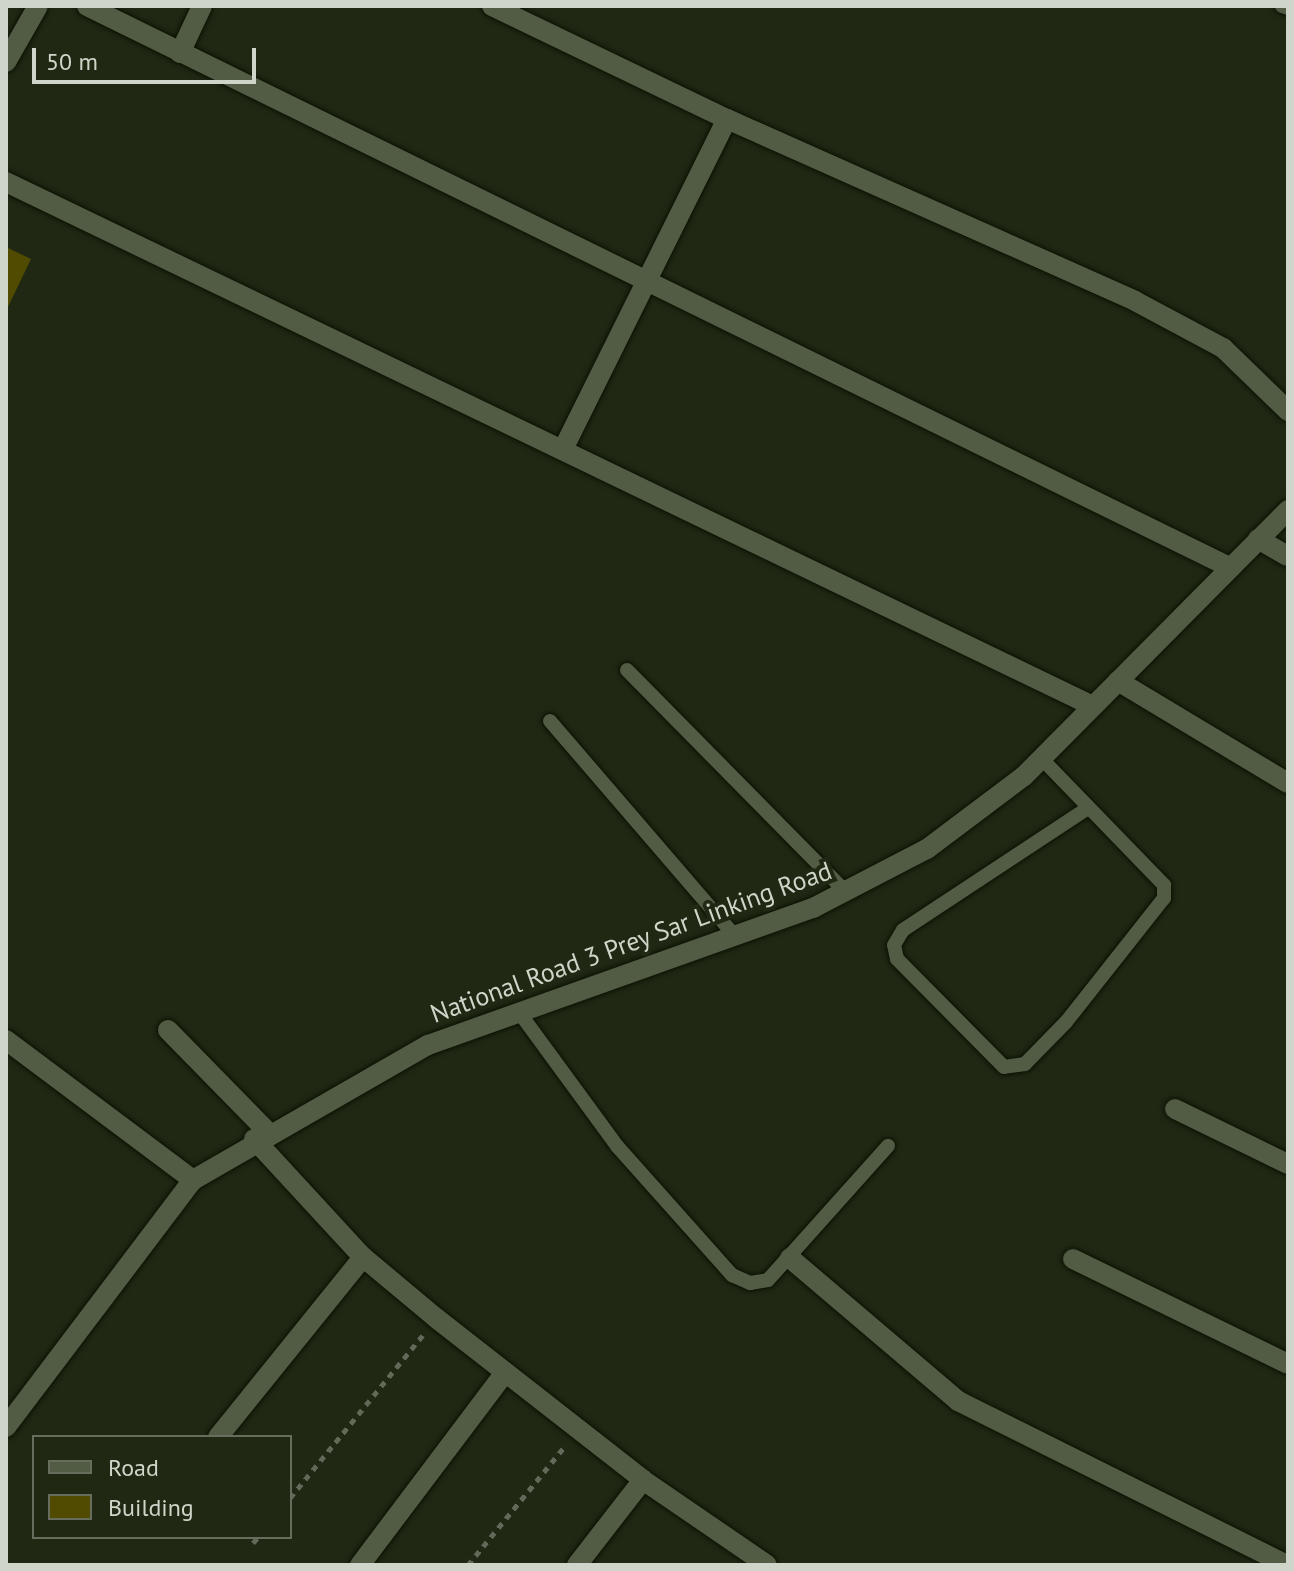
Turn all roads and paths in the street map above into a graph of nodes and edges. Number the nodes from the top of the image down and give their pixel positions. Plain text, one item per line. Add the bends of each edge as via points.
1 (38, 6) edge
2 (87, 6) edge
3 (202, 6) edge
4 (492, 6) edge
5 (1282, 6) edge
6 (1288, 8) edge
7 (180, 53) junction
8 (6, 62) edge
9 (727, 119) junction
10 (6, 182) edge
11 (643, 280) junction
12 (1288, 411) edge
13 (563, 450) junction
14 (1288, 510) edge
15 (1258, 539) junction
16 (1288, 556) edge
17 (1229, 567) junction
18 (627, 670) dead end
19 (1118, 681) junction
20 (1093, 706) junction
21 (550, 721) dead end
22 (1041, 758) junction
23 (1288, 783) edge
24 (1088, 808) junction
25 (845, 891) junction
26 (734, 935) junction
27 (519, 1012) junction
28 (168, 1030) dead end
29 (6, 1040) edge
30 (1175, 1109) dead end
31 (261, 1135) junction
32 (888, 1146) dead end
33 (1288, 1164) edge
34 (193, 1180) junction
35 (363, 1257) junction
36 (790, 1258) junction
37 (1073, 1259) dead end
38 (436, 1318) junction
39 (1288, 1364) edge
40 (504, 1374) junction
41 (6, 1427) edge
42 (578, 1429) junction
43 (220, 1435) edge
44 (643, 1480) junction
45 (292, 1496) edge
46 (360, 1565) edge
47 (468, 1565) edge
48 (577, 1565) edge
49 (767, 1565) edge
50 (1287, 1565) edge

1 - 8 street
2 - 7 street
3 - 7 street
4 - 9 street
5 - 6 lane
7 - 11 street
9 - 11 street
9 - 12 street via 1135,301 1223,348
10 - 13 street
11 - 13 street
11 - 17 street
13 - 20 street
14 - 15 street, National Road 3 Prey Sar Linking Road
15 - 16 street
15 - 17 street, National Road 3 Prey Sar Linking Road
17 - 19 street, National Road 3 Prey Sar Linking Road
18 - 25 lane
19 - 20 street, National Road 3 Prey Sar Linking Road
19 - 23 street
20 - 22 street, National Road 3 Prey Sar Linking Road
21 - 26 lane
22 - 24 lane
22 - 25 street, National Road 3 Prey Sar Linking Road via 927,849
24 - 24 lane via 1164,885 1164,898 1066,1022 1025,1064 1004,1067 897,959 894,945 903,930
25 - 26 street, National Road 3 Prey Sar Linking Road
26 - 27 street, National Road 3 Prey Sar Linking Road
27 - 31 street, National Road 3 Prey Sar Linking Road via 428,1045
27 - 36 lane via 617,1146 732,1275 768,1280
28 - 31 street
29 - 34 street
30 - 33 street
31 - 34 street, National Road 3 Prey Sar Linking Road
31 - 35 street
32 - 36 lane
34 - 41 street, National Road 3 Prey Sar Linking Road
35 - 38 street
35 - 43 street
36 - 50 street via 958,1401
37 - 39 street
38 - 40 street
38 - 45 path
40 - 42 street
40 - 46 street
42 - 44 street
42 - 47 path
44 - 48 street
44 - 49 street

